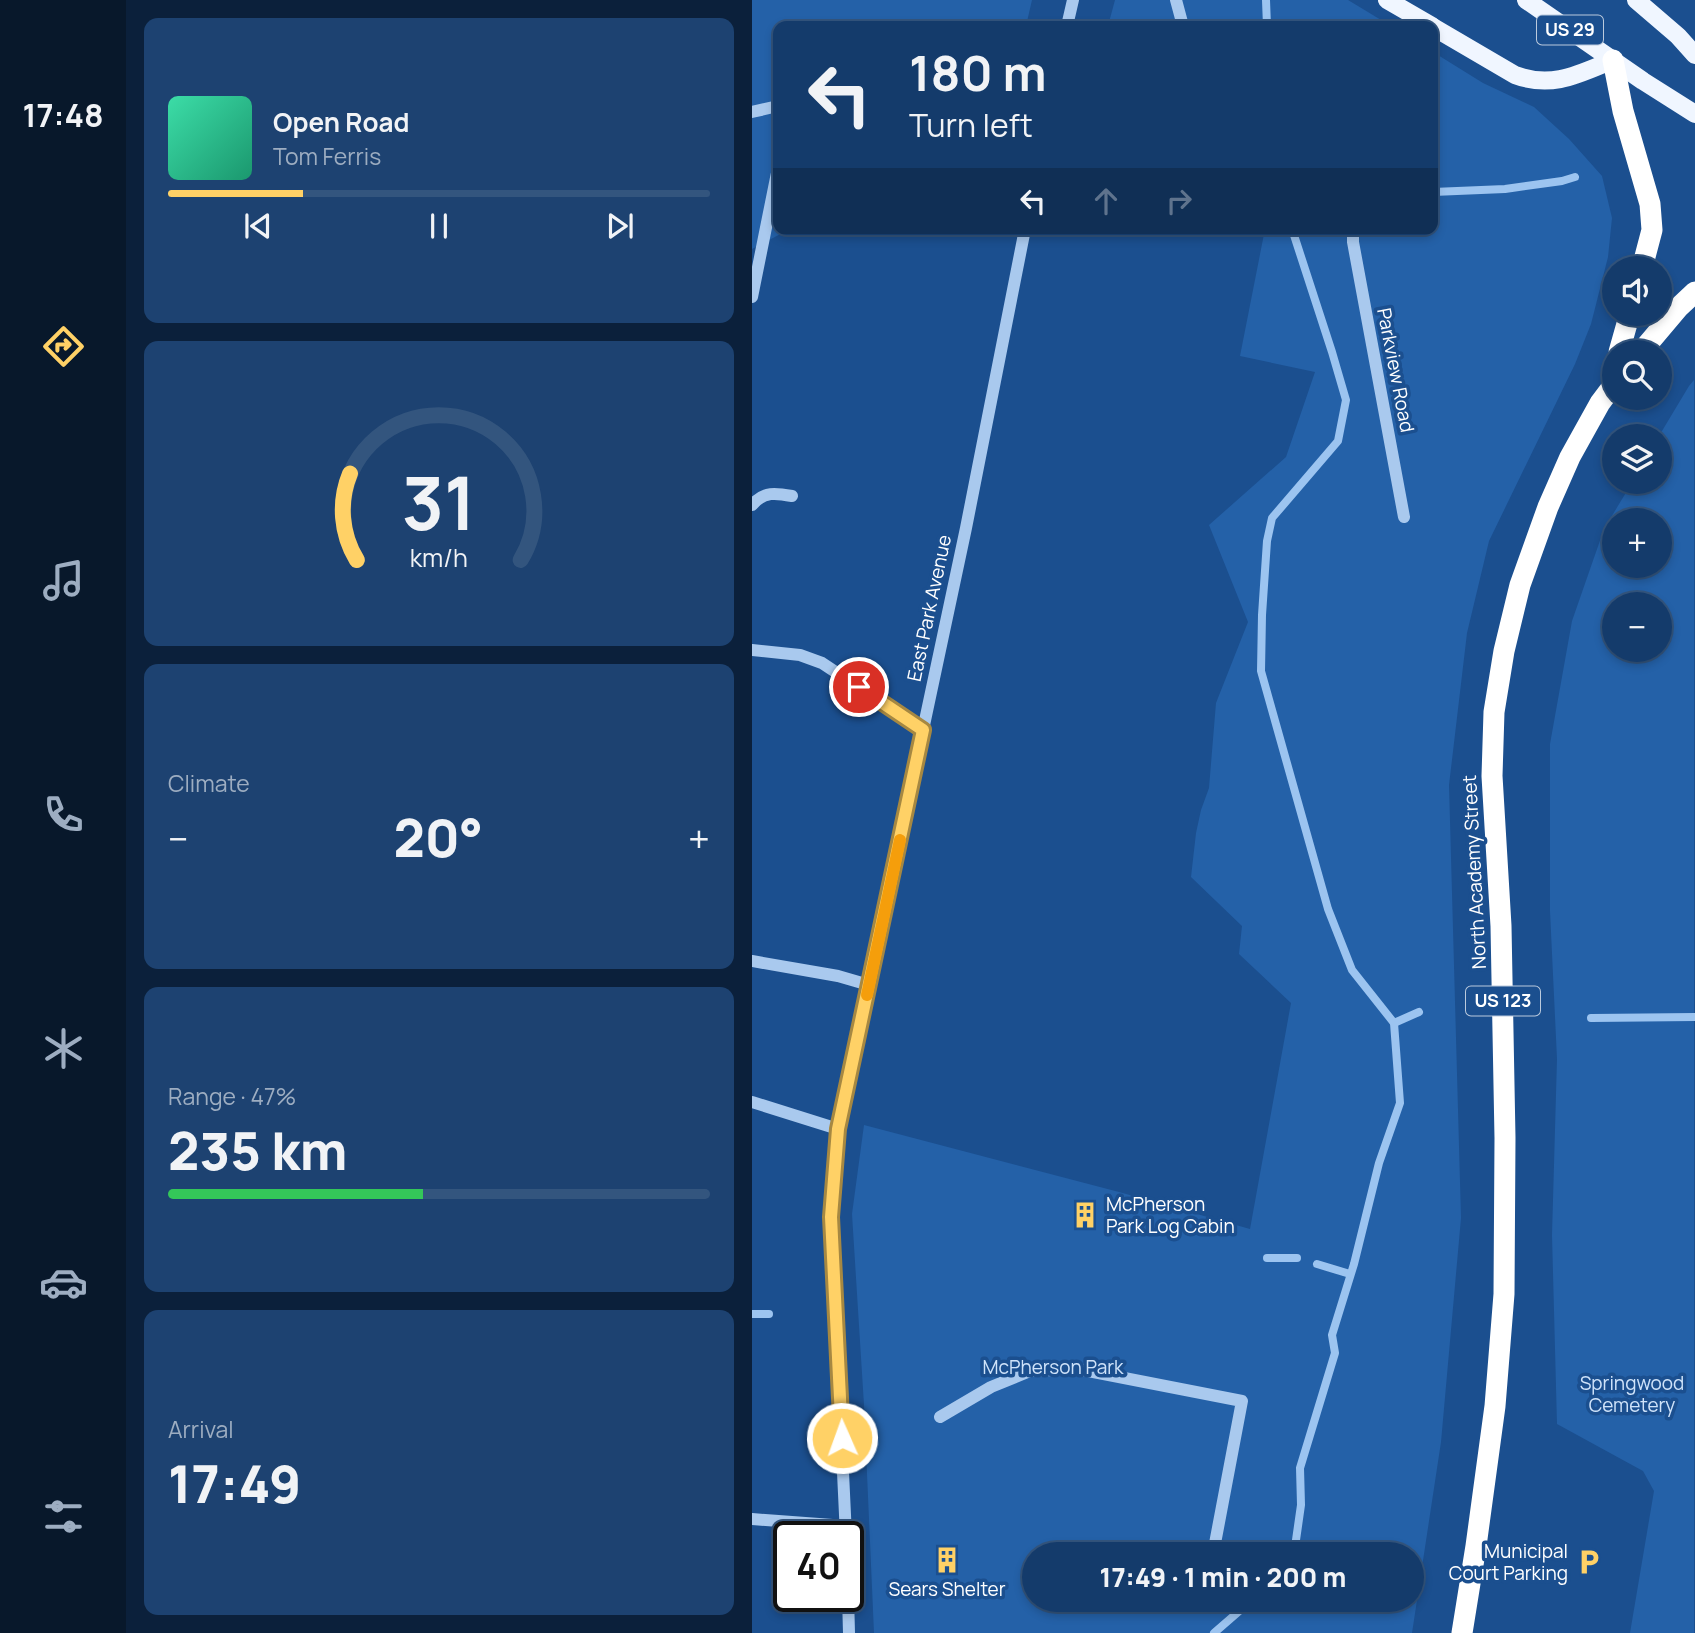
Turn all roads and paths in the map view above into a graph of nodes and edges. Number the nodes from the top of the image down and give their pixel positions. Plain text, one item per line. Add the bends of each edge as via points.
1 (1073, 0) edge
2 (1176, 0) edge
3 (1387, 0) edge
4 (1526, 0) edge
5 (1636, 0) edge
6 (1068, 21) edge
7 (1182, 21) edge
8 (1422, 21) edge
9 (1438, 30) edge
10 (1695, 55) edge
11 (1613, 60) junction
12 (773, 107) edge
13 (752, 112) edge
14 (1695, 114) edge
15 (773, 193) edge
16 (1024, 235) edge
17 (1353, 235) edge
18 (1645, 256) edge
19 (1695, 292) edge
20 (752, 297) edge
21 (1651, 340) edge
22 (1602, 400) edge
23 (792, 496) dead end
24 (752, 505) edge
25 (1404, 517) dead end
26 (752, 650) edge
27 (923, 730) junction
28 (752, 961) edge
29 (869, 985) junction
30 (752, 1102) edge
31 (838, 1129) junction
32 (940, 1417) dead end
33 (752, 1519) edge
34 (846, 1521) edge
35 (773, 1522) edge
36 (1215, 1542) edge
37 (848, 1612) edge
38 (849, 1633) edge
39 (1462, 1633) edge

1 - 6 street
2 - 7 street
3 - 8 main road
4 - 11 main road, US 29
5 - 10 main road
9 - 11 main road via 1529,80 1564,79
11 - 14 main road, US 29
11 - 18 highway via 1650,204 1652,230
12 - 13 street
15 - 20 street
16 - 27 street, East Park Avenue
17 - 25 street, Parkview Road
19 - 21 highway
22 - 39 highway, North Academy Street / US 123 via 1569,457 1520,585 1494,712 1492,776 1505,1125 1504,1294 1493,1419
23 - 24 street via 773,493
26 - 27 street via 800,655 822,663
27 - 29 street, East Park Avenue
28 - 29 street
29 - 31 street, East Park Avenue
30 - 31 street
31 - 34 street, East Park Avenue via 831,1217
32 - 36 street via 991,1387 1030,1371 1078,1369 1242,1401
33 - 35 street
37 - 38 street

